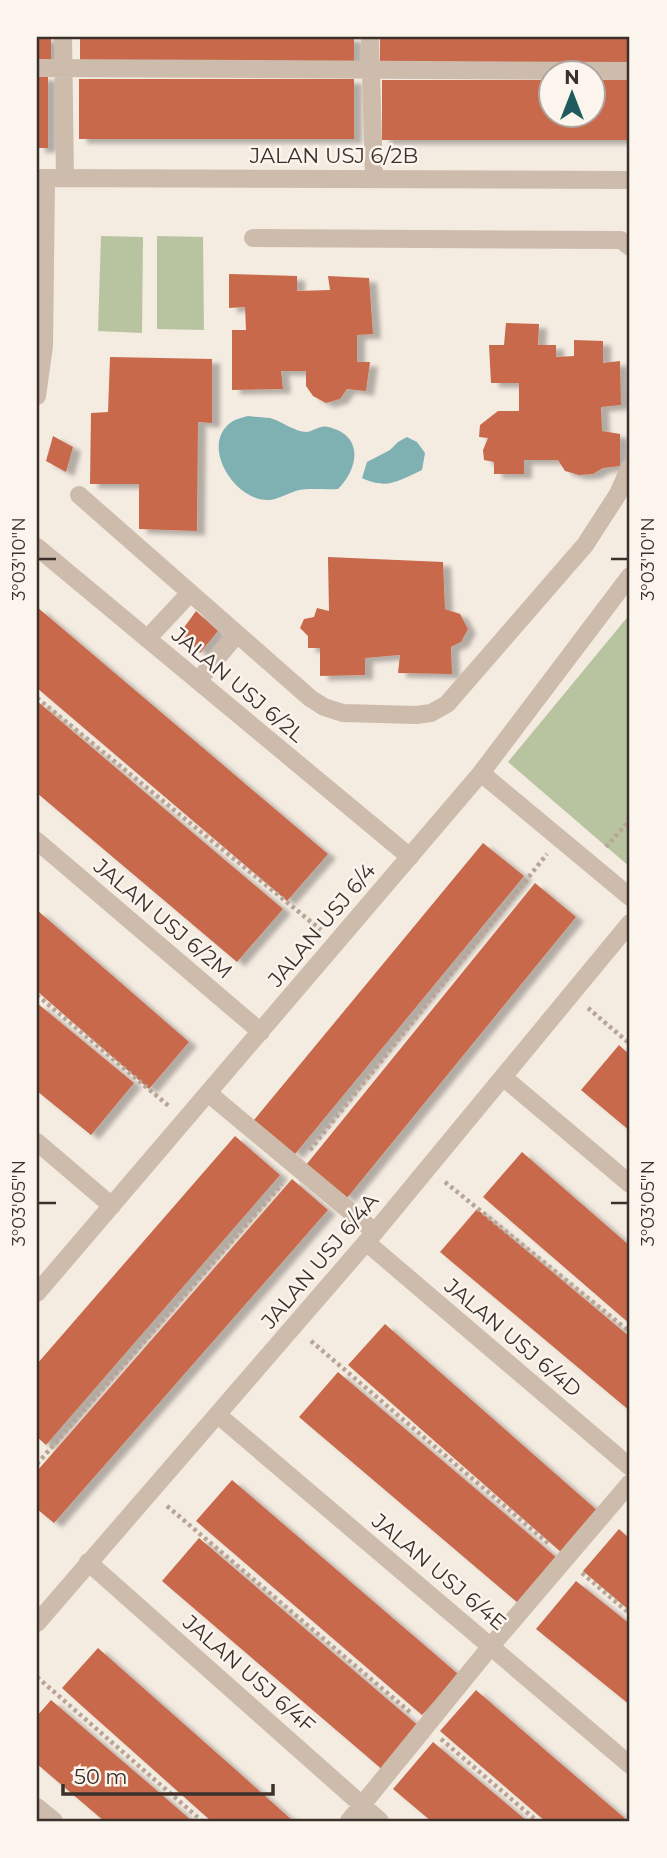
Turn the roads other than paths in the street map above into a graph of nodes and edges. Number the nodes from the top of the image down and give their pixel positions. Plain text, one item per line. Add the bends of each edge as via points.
1 (64, 37) edge
2 (370, 37) edge
3 (37, 68) edge
4 (64, 68) junction
5 (371, 71) junction
6 (630, 71) edge
7 (41, 178) edge
8 (65, 178) junction
9 (374, 178) junction
10 (630, 180) edge
11 (253, 238) dead end
12 (630, 247) edge
13 (37, 396) edge
14 (630, 467) edge
15 (79, 495) dead end
16 (37, 547) edge
17 (630, 576) edge
18 (190, 593) junction
19 (237, 634) junction
20 (147, 639) junction
21 (198, 681) junction
22 (481, 774) junction
23 (37, 841) edge
24 (410, 858) junction
25 (630, 897) edge
26 (630, 923) edge
27 (261, 1032) junction
28 (503, 1077) junction
29 (208, 1093) junction
30 (37, 1142) edge
31 (630, 1184) edge
32 (112, 1206) junction
33 (370, 1237) junction
34 (37, 1293) edge
35 (218, 1415) junction
36 (630, 1468) edge
37 (630, 1483) edge
38 (88, 1562) junction
39 (37, 1623) edge
40 (491, 1646) junction
41 (630, 1765) edge
42 (363, 1805) junction
43 (37, 1807) edge
44 (54, 1821) edge
45 (349, 1821) edge
46 (380, 1821) edge

1 - 4 street
2 - 5 street
3 - 4 street
4 - 5 street
4 - 8 street
5 - 6 street
5 - 9 street
7 - 8 street, JALAN USJ 6/2B
7 - 13 street via 44,346
8 - 9 street, JALAN USJ 6/2B
9 - 10 street, JALAN USJ 6/2B
11 - 12 street via 621,240
14 - 19 street via 584,545 447,704 431,713 343,713 324,707
15 - 18 street
16 - 20 street, JALAN USJ 6/2L
17 - 22 street, JALAN USJ 6/4
18 - 19 street
18 - 20 street
19 - 21 street
20 - 21 street, JALAN USJ 6/2L
21 - 24 street, JALAN USJ 6/2L
22 - 24 street, JALAN USJ 6/4
22 - 25 street
23 - 27 street, JALAN USJ 6/2M
24 - 27 street, JALAN USJ 6/4
26 - 28 street, JALAN USJ 6/4A
27 - 29 street, JALAN USJ 6/4
28 - 31 street
28 - 33 street, JALAN USJ 6/4A
29 - 32 street, JALAN USJ 6/4
29 - 33 street, JALAN USJ 6/4D via 297,1167
30 - 32 street
32 - 34 street, JALAN USJ 6/4
33 - 35 street, JALAN USJ 6/4A
33 - 36 street, JALAN USJ 6/4D
35 - 38 street, JALAN USJ 6/4A
35 - 40 street, JALAN USJ 6/4E
37 - 40 street
38 - 39 street, JALAN USJ 6/4A
38 - 42 street, JALAN USJ 6/4F
40 - 41 street, JALAN USJ 6/4E
40 - 42 street
42 - 45 street
42 - 46 street, JALAN USJ 6/4F
43 - 44 street

